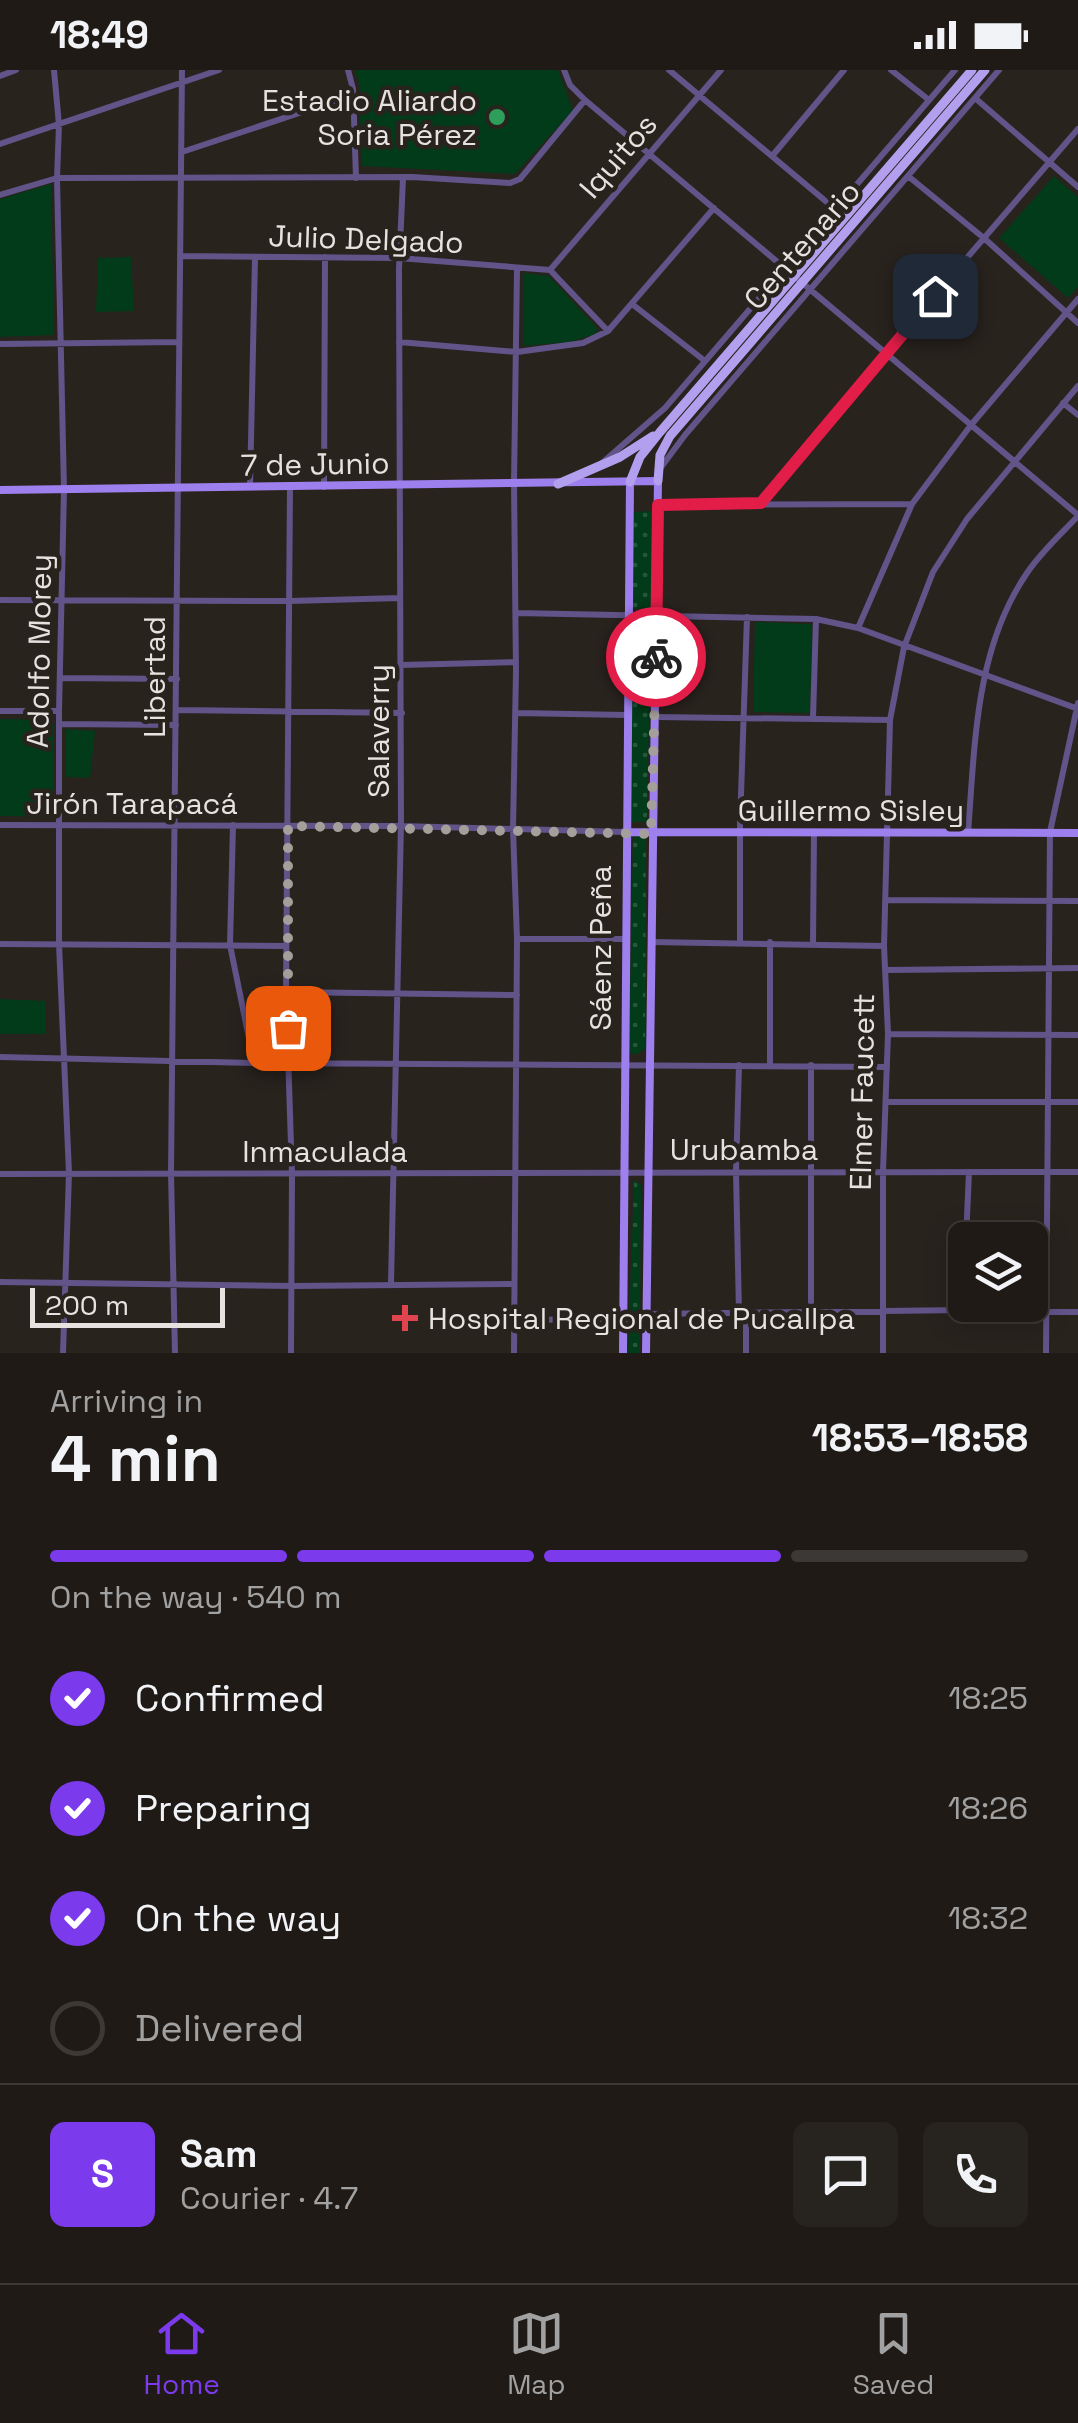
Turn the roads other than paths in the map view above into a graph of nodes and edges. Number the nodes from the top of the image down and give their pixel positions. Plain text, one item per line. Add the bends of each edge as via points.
1 (16, 70) edge
2 (54, 70) edge
3 (182, 70) edge
4 (218, 70) edge
5 (348, 70) edge
6 (564, 70) edge
7 (669, 70) edge
8 (721, 70) edge
9 (844, 70) edge
10 (891, 70) edge
11 (955, 70) edge
12 (972, 70) edge
13 (986, 70) edge
14 (998, 70) edge
15 (0, 76) edge
16 (182, 83) junction
17 (353, 94) junction
18 (700, 95) junction
19 (974, 98) junction
20 (585, 100) junction
21 (929, 100) junction
22 (58, 125) junction
23 (1078, 129) edge
24 (0, 144) edge
25 (182, 152) junction
26 (650, 154) junction
27 (773, 155) junction
28 (1049, 162) junction
29 (908, 176) junction
30 (182, 177) junction
31 (57, 178) junction
32 (356, 178) junction
33 (403, 178) junction
34 (1078, 187) edge
35 (0, 195) edge
36 (714, 208) junction
37 (835, 209) junction
38 (985, 239) junction
39 (180, 256) junction
40 (255, 257) junction
41 (324, 257) junction
42 (399, 258) junction
43 (785, 268) junction
44 (518, 269) junction
45 (550, 270) junction
46 (803, 284) junction
47 (1078, 299) edge
48 (632, 304) junction
49 (1066, 312) junction
50 (1078, 323) edge
51 (608, 331) junction
52 (178, 342) junction
53 (399, 342) junction
54 (59, 343) junction
55 (0, 344) edge
56 (518, 352) junction
57 (885, 353) junction
58 (705, 361) junction
59 (1078, 386) edge
60 (1063, 403) junction
61 (1078, 415) edge
62 (971, 426) junction
63 (660, 432) junction
64 (660, 455) joint
65 (1013, 462) junction
66 (596, 468) junction
67 (658, 476) junction
68 (630, 482) junction
69 (514, 483) junction
70 (558, 484) junction
71 (401, 486) junction
72 (250, 487) junction
73 (290, 487) junction
74 (324, 487) junction
75 (178, 488) junction
76 (0, 490) edge
77 (64, 490) junction
78 (761, 503) junction
79 (912, 504) junction
80 (658, 505) junction
81 (1078, 515) edge
82 (400, 598) junction
83 (0, 600) edge
84 (61, 601) junction
85 (290, 601) junction
86 (177, 602) junction
87 (516, 614) junction
88 (627, 614) junction
89 (656, 616) junction
90 (747, 617) junction
91 (816, 619) junction
92 (858, 628) junction
93 (904, 646) junction
94 (516, 662) junction
95 (400, 665) junction
96 (984, 677) junction
97 (60, 678) junction
98 (177, 679) junction
99 (1077, 707) edge
100 (59, 710) junction
101 (177, 710) junction
102 (0, 711) edge
103 (288, 713) junction
104 (402, 713) junction
105 (516, 713) junction
106 (626, 715) junction
107 (656, 717) junction
108 (744, 718) junction
109 (813, 718) junction
110 (890, 720) junction
111 (60, 724) junction
112 (176, 725) junction
113 (0, 825) edge
114 (58, 825) junction
115 (176, 825) junction
116 (232, 825) junction
117 (288, 826) junction
118 (401, 826) junction
119 (513, 829) junction
120 (740, 831) junction
121 (625, 832) junction
122 (814, 832) junction
123 (887, 832) junction
124 (968, 832) junction
125 (1050, 832) junction
126 (1078, 833) edge
127 (651, 834) junction
128 (886, 900) junction
129 (1050, 901) junction
130 (1078, 901) edge
131 (517, 939) junction
132 (625, 939) junction
133 (651, 942) junction
134 (740, 942) junction
135 (770, 942) junction
136 (812, 943) junction
137 (0, 944) edge
138 (59, 944) junction
139 (173, 945) junction
140 (230, 945) junction
141 (286, 946) junction
142 (884, 946) junction
143 (1049, 968) junction
144 (1078, 968) edge
145 (886, 970) junction
146 (286, 992) junction
147 (398, 994) junction
148 (517, 995) junction
149 (888, 1034) junction
150 (1078, 1035) edge
151 (1049, 1036) junction
152 (0, 1058) edge
153 (64, 1060) junction
154 (172, 1062) junction
155 (396, 1062) junction
156 (254, 1063) junction
157 (290, 1063) junction
158 (650, 1063) junction
159 (626, 1064) junction
160 (770, 1064) junction
161 (516, 1065) junction
162 (739, 1065) junction
163 (810, 1065) junction
164 (887, 1067) junction
165 (886, 1102) junction
166 (1048, 1102) junction
167 (1078, 1102) edge
168 (624, 1171) junction
169 (649, 1171) junction
170 (736, 1171) junction
171 (809, 1171) junction
172 (883, 1171) junction
173 (969, 1172) junction
174 (1048, 1172) junction
175 (1078, 1172) edge
176 (69, 1173) junction
177 (171, 1173) junction
178 (394, 1173) junction
179 (0, 1174) edge
180 (514, 1174) junction
181 (292, 1175) junction
182 (967, 1222) edge
183 (1047, 1222) edge
184 (0, 1282) edge
185 (66, 1283) junction
186 (174, 1283) junction
187 (392, 1284) junction
188 (513, 1284) junction
189 (293, 1286) junction
190 (948, 1310) edge
191 (810, 1311) junction
192 (884, 1311) junction
193 (1048, 1312) edge
194 (1078, 1312) edge
195 (743, 1313) junction
196 (647, 1314) junction
197 (623, 1319) junction
198 (514, 1320) junction
199 (1046, 1322) edge
200 (63, 1353) edge
201 (175, 1353) edge
202 (291, 1353) edge
203 (514, 1353) edge
204 (623, 1353) edge
205 (646, 1353) edge
206 (746, 1353) edge
207 (883, 1353) edge
208 (1046, 1353) edge

1 - 15 street
2 - 22 street, Adolfo Morey
3 - 16 street, Libertad
4 - 16 street
5 - 17 street
6 - 20 street
7 - 18 street
8 - 18 street, Iquitos
9 - 27 street
10 - 21 street
11 - 21 street
12 - 46 highway, Centenario
13 - 46 highway, Centenario
14 - 19 street
16 - 22 street
16 - 25 street, Libertad
17 - 25 street
17 - 32 street
18 - 26 street, Iquitos
18 - 27 street
19 - 28 street
19 - 29 street
20 - 26 street
20 - 33 street via 520,180
21 - 37 street
22 - 24 street
22 - 31 street, Adolfo Morey
23 - 28 street
25 - 30 street, Libertad
26 - 36 street
26 - 45 street, Iquitos
27 - 37 street
28 - 34 street
28 - 38 street
29 - 38 street
29 - 46 street
30 - 31 street
30 - 32 street
30 - 39 street, Libertad
31 - 35 street
31 - 54 street, Adolfo Morey
32 - 33 street
33 - 42 street, Salaverry
36 - 43 street
36 - 48 street
37 - 43 street
38 - 49 street
38 - 57 street
39 - 40 street, Julio Delgado
39 - 52 street, Libertad
40 - 41 street, Julio Delgado
40 - 72 street
41 - 42 street, Julio Delgado
41 - 74 street
42 - 44 street, Julio Delgado
42 - 53 street, Salaverry
43 - 46 street
43 - 58 street
44 - 45 street, Julio Delgado
44 - 56 street
45 - 51 street
46 - 57 street
46 - 63 highway, Centenario
46 - 64 highway, Centenario
46 - 67 street
47 - 49 street
48 - 51 street
48 - 58 street
49 - 50 street
49 - 62 street
51 - 56 street via 568,347
52 - 54 street
52 - 75 street, Libertad
53 - 56 street
53 - 71 street, Salaverry
54 - 55 street
54 - 77 street, Adolfo Morey
56 - 69 street
57 - 62 street
57 - 78 street
58 - 66 street via 665,408
59 - 60 street, Elmer Faucett
60 - 61 street
60 - 65 street, Elmer Faucett
62 - 65 street
62 - 79 street
63 - 66 highway
63 - 68 highway, Sáenz Peña
64 - 67 highway, Sáenz Peña
65 - 81 street
65 - 93 street, Elmer Faucett via 933,572
66 - 70 highway
67 - 68 main road, 7 de Junio
67 - 80 main road, Sáenz Peña
68 - 70 main road, 7 de Junio
68 - 88 main road, Sáenz Peña
69 - 70 main road, 7 de Junio
69 - 71 main road, 7 de Junio
69 - 87 street
71 - 74 main road, 7 de Junio
71 - 82 street, Salaverry
72 - 73 main road, 7 de Junio
72 - 75 main road, 7 de Junio
73 - 74 main road, 7 de Junio
73 - 85 street
75 - 77 main road, 7 de Junio
75 - 86 street, Libertad
76 - 77 main road, 7 de Junio
77 - 84 street, Adolfo Morey
78 - 79 street
78 - 80 street
79 - 92 street
80 - 89 main road, Sáenz Peña
81 - 96 street via 1028,570 1005,610
82 - 85 street
82 - 95 street, Salaverry
83 - 84 street
84 - 86 street
84 - 97 street, Adolfo Morey
85 - 86 street
85 - 103 street
86 - 98 street, Libertad
87 - 88 street
87 - 94 street
88 - 89 street
88 - 106 main road, Sáenz Peña
89 - 90 street
89 - 107 main road, Sáenz Peña
90 - 91 street
90 - 108 street
91 - 92 street
91 - 109 street
92 - 93 street
93 - 96 street
93 - 110 street, Elmer Faucett
94 - 95 street
94 - 105 street
95 - 104 street, Salaverry
96 - 99 street
96 - 124 street
97 - 98 street
97 - 100 street, Adolfo Morey
98 - 101 street, Libertad
99 - 125 street
100 - 102 street
100 - 111 street, Adolfo Morey
101 - 103 street
101 - 112 street, Libertad
103 - 104 street
103 - 117 street
104 - 118 street, Salaverry
105 - 106 street
105 - 119 street
106 - 121 main road, Sáenz Peña
107 - 108 street
107 - 127 main road, Sáenz Peña
108 - 109 street
108 - 120 street
109 - 110 street
110 - 123 street, Elmer Faucett
111 - 112 street
111 - 114 street, Adolfo Morey
112 - 115 street, Libertad
113 - 114 street, Jirón Tarapacá
114 - 115 street, Jirón Tarapacá
114 - 138 street, Adolfo Morey
115 - 116 street, Jirón Tarapacá
115 - 139 street, Libertad
116 - 117 street, Jirón Tarapacá
116 - 140 street
117 - 118 street, Jirón Tarapacá
117 - 141 street
118 - 119 street, Jirón Tarapacá
118 - 147 street, Salaverry
119 - 121 street, Jirón Tarapacá
119 - 131 street
120 - 122 main road, Guillermo Sisley
120 - 127 main road, Guillermo Sisley
120 - 134 street
121 - 127 main road, Guillermo Sisley
121 - 132 main road, Sáenz Peña
122 - 123 main road, Guillermo Sisley
122 - 136 street
123 - 124 main road, Guillermo Sisley
123 - 128 street, Elmer Faucett
124 - 125 main road, Guillermo Sisley
125 - 126 main road, Guillermo Sisley
125 - 129 street
127 - 133 main road, Sáenz Peña
128 - 129 street
128 - 142 street, Elmer Faucett
129 - 130 street
129 - 143 street
131 - 132 street
131 - 148 street
132 - 159 main road, Sáenz Peña
133 - 134 street
133 - 158 main road, Sáenz Peña
134 - 135 street
135 - 136 street
135 - 160 street
136 - 142 street
137 - 138 street
138 - 139 street
138 - 153 street, Adolfo Morey
139 - 140 street
139 - 154 street, Libertad
140 - 141 street
140 - 156 street
141 - 146 street
142 - 145 street, Elmer Faucett
143 - 144 street
143 - 145 street
143 - 151 street
145 - 149 street, Elmer Faucett
146 - 147 street
146 - 157 street
147 - 148 street
147 - 155 street, Salaverry
148 - 161 street
149 - 151 street
149 - 164 street, Elmer Faucett
150 - 151 street
151 - 166 street
152 - 153 street
153 - 154 street
153 - 176 street, Adolfo Morey
154 - 156 street
154 - 177 street, Libertad
155 - 157 street
155 - 161 street
155 - 178 street, Salaverry
156 - 157 street
157 - 181 street
158 - 159 street
158 - 162 street
158 - 169 main road, Sáenz Peña
159 - 161 street
159 - 168 main road, Sáenz Peña
160 - 162 street
160 - 163 street
161 - 180 street
162 - 170 street
163 - 164 street
163 - 171 street
164 - 165 street, Elmer Faucett
165 - 166 street
165 - 172 street, Elmer Faucett
166 - 167 street
166 - 174 street
168 - 169 street, Inmaculada
168 - 180 street, Inmaculada
168 - 197 main road, Sáenz Peña
169 - 170 street, Urubamba
169 - 196 main road, Sáenz Peña
170 - 171 street, Urubamba
170 - 195 street
171 - 172 street, Urubamba
171 - 191 street
172 - 173 street, Urubamba
172 - 192 street, Elmer Faucett
173 - 174 street, Urubamba
173 - 182 street
174 - 175 street, Urubamba
174 - 183 street
176 - 177 street, Inmaculada
176 - 179 street, Inmaculada
176 - 185 street, Adolfo Morey
177 - 181 street, Inmaculada
177 - 186 street, Libertad
178 - 180 street, Inmaculada
178 - 181 street, Inmaculada
178 - 187 street, Salaverry
180 - 188 street
181 - 189 street
184 - 185 street
185 - 186 street
185 - 200 street, Adolfo Morey
186 - 189 street
186 - 201 street, Libertad
187 - 188 street
187 - 189 street
188 - 198 street
189 - 202 street
190 - 192 street
191 - 192 street
191 - 195 street
192 - 207 street, Elmer Faucett
193 - 194 street
195 - 196 street
195 - 206 street
196 - 205 main road, Sáenz Peña
197 - 198 street
197 - 204 main road, Sáenz Peña
198 - 203 street
199 - 208 street

